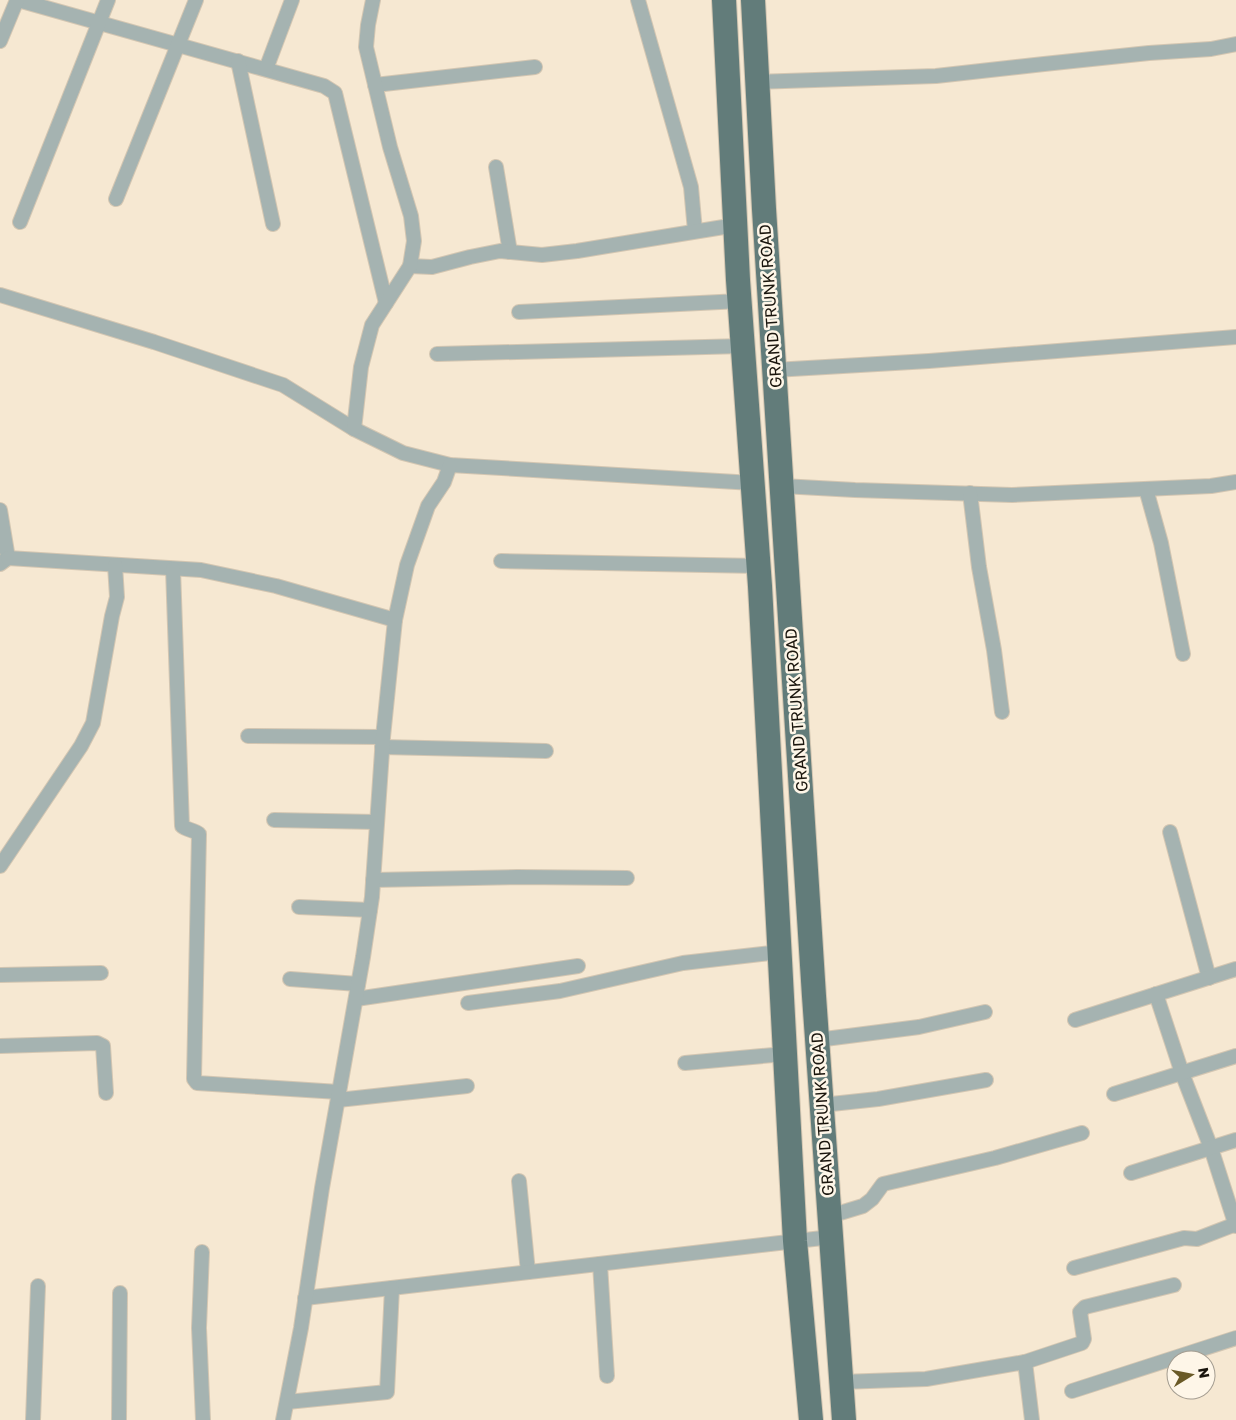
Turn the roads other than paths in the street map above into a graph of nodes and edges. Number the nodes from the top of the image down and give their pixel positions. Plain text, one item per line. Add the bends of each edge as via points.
1 (17, 0) edge
2 (108, 0) edge
3 (196, 0) edge
4 (292, 0) edge
5 (373, 0) edge
6 (638, 0) edge
7 (724, 0) edge
8 (753, 0) edge
9 (99, 22) junction
10 (0, 41) edge
11 (178, 44) junction
12 (1236, 44) edge
13 (238, 61) junction
14 (535, 67) dead end
15 (266, 69) junction
16 (757, 82) junction
17 (375, 85) junction
18 (496, 167) dead end
19 (116, 199) dead end
20 (20, 222) dead end
21 (273, 224) dead end
22 (736, 225) junction
23 (695, 231) junction
24 (510, 252) junction
25 (410, 266) junction
26 (3, 298) edge
27 (740, 302) junction
28 (386, 303) junction
29 (519, 312) dead end
30 (1236, 337) edge
31 (743, 346) junction
32 (437, 354) dead end
33 (774, 370) junction
34 (354, 429) junction
35 (450, 465) junction
36 (1236, 482) edge
37 (753, 483) junction
38 (782, 486) junction
39 (1146, 489) junction
40 (970, 494) junction
41 (0, 510) edge
42 (4, 561) edge
43 (501, 561) dead end
44 (115, 565) junction
45 (759, 566) junction
46 (173, 569) junction
47 (395, 620) junction
48 (1183, 654) dead end
49 (1002, 712) dead end
50 (248, 736) dead end
51 (383, 742) junction
52 (546, 751) dead end
53 (274, 820) dead end
54 (377, 822) junction
55 (1170, 832) dead end
56 (0, 866) edge
57 (511, 877) dead end
58 (627, 878) dead end
59 (373, 880) junction
60 (299, 907) dead end
61 (370, 910) junction
62 (779, 952) junction
63 (578, 966) dead end
64 (1236, 969) edge
65 (101, 973) dead end
66 (0, 975) edge
67 (1208, 978) junction
68 (290, 979) dead end
69 (358, 984) junction
70 (1156, 994) junction
71 (356, 999) junction
72 (468, 1003) dead end
73 (985, 1012) dead end
74 (1075, 1020) dead end
75 (817, 1040) junction
76 (0, 1046) edge
77 (785, 1054) junction
78 (1236, 1056) edge
79 (685, 1064) dead end
80 (1182, 1072) junction
81 (986, 1080) dead end
82 (467, 1086) dead end
83 (106, 1093) dead end
84 (1114, 1094) dead end
85 (338, 1096) junction
86 (822, 1105) junction
87 (1082, 1133) dead end
88 (1236, 1140) edge
89 (1211, 1148) junction
90 (1131, 1173) dead end
91 (519, 1181) dead end
92 (1236, 1225) edge
93 (830, 1227) junction
94 (795, 1241) junction
95 (202, 1252) dead end
96 (600, 1264) junction
97 (1074, 1268) dead end
98 (528, 1272) junction
99 (1174, 1285) dead end
100 (38, 1286) dead end
101 (392, 1288) junction
102 (120, 1293) dead end
103 (305, 1298) junction
104 (1236, 1338) edge
105 (1025, 1362) junction
106 (607, 1376) dead end
107 (841, 1382) junction
108 (1072, 1391) dead end
109 (287, 1402) junction
110 (33, 1420) edge
111 (119, 1420) edge
112 (202, 1420) edge
113 (283, 1420) edge
114 (811, 1420) edge
115 (844, 1420) edge
116 (1032, 1420) edge

1 - 9 street
1 - 10 street
2 - 9 street
3 - 11 street
4 - 15 street
5 - 17 street via 366,46
6 - 23 street via 691,187
7 - 22 highway, GRAND TRUNK ROAD
8 - 16 highway, GRAND TRUNK ROAD
9 - 11 street
9 - 20 street
11 - 13 street
11 - 19 street
12 - 16 street via 936,76
13 - 15 street
13 - 21 street
14 - 17 street
15 - 28 street via 324,86 335,94
16 - 33 highway, GRAND TRUNK ROAD
17 - 25 street via 411,216 414,241
18 - 24 street
22 - 23 street
22 - 27 highway, GRAND TRUNK ROAD
23 - 24 street via 542,255
24 - 25 street via 500,251 432,267
25 - 28 street
26 - 34 street via 154,342 283,385
27 - 29 street
27 - 31 highway, GRAND TRUNK ROAD
28 - 34 street via 372,325 361,367
30 - 33 street
31 - 32 street
31 - 37 highway, GRAND TRUNK ROAD
33 - 38 highway, GRAND TRUNK ROAD
34 - 35 street via 403,453
35 - 37 street
35 - 47 street via 444,482 428,506 407,565
36 - 39 street
37 - 45 highway, GRAND TRUNK ROAD
38 - 40 street
38 - 75 highway, GRAND TRUNK ROAD
39 - 40 street
39 - 48 street via 1161,543
40 - 49 street
41 - 42 street
42 - 44 street
43 - 45 street
44 - 46 street
44 - 56 street via 117,597 93,723
45 - 62 highway, GRAND TRUNK ROAD
46 - 47 street via 201,570 276,586
46 - 85 street via 182,826 199,834 194,1079 197,1083
47 - 51 street
50 - 51 street
51 - 52 street
51 - 54 street
53 - 54 street
54 - 59 street
55 - 67 street
57 - 59 street
58 - 59 street
59 - 61 street
60 - 61 street
61 - 69 street
62 - 72 street via 683,963 560,991
62 - 77 highway, GRAND TRUNK ROAD
63 - 71 street
64 - 67 street
65 - 66 street
67 - 70 street
68 - 69 street
69 - 71 street
70 - 74 street
70 - 80 street
71 - 85 street
73 - 75 street via 919,1027
75 - 86 highway, GRAND TRUNK ROAD
76 - 83 street via 103,1046
77 - 79 street
77 - 94 highway, GRAND TRUNK ROAD
78 - 80 street
80 - 84 street
80 - 89 street
81 - 86 street via 878,1099
82 - 85 street
85 - 103 street
86 - 93 highway, GRAND TRUNK ROAD
87 - 93 street via 995,1158 883,1184 872,1199
88 - 89 street
89 - 90 street
89 - 92 street
91 - 98 street
92 - 97 street via 1197,1239 1184,1238
93 - 94 street
93 - 107 highway, GRAND TRUNK ROAD
94 - 96 street
94 - 114 highway, GRAND TRUNK ROAD
95 - 112 street via 198,1328
96 - 98 street
96 - 106 street
98 - 101 street
99 - 105 street via 1084,1307 1080,1312 1082,1343
100 - 110 street
101 - 103 street
101 - 109 street via 387,1392
102 - 111 street
103 - 109 street
104 - 108 street
105 - 107 street via 926,1379
105 - 116 street
107 - 115 highway, GRAND TRUNK ROAD
109 - 113 street

